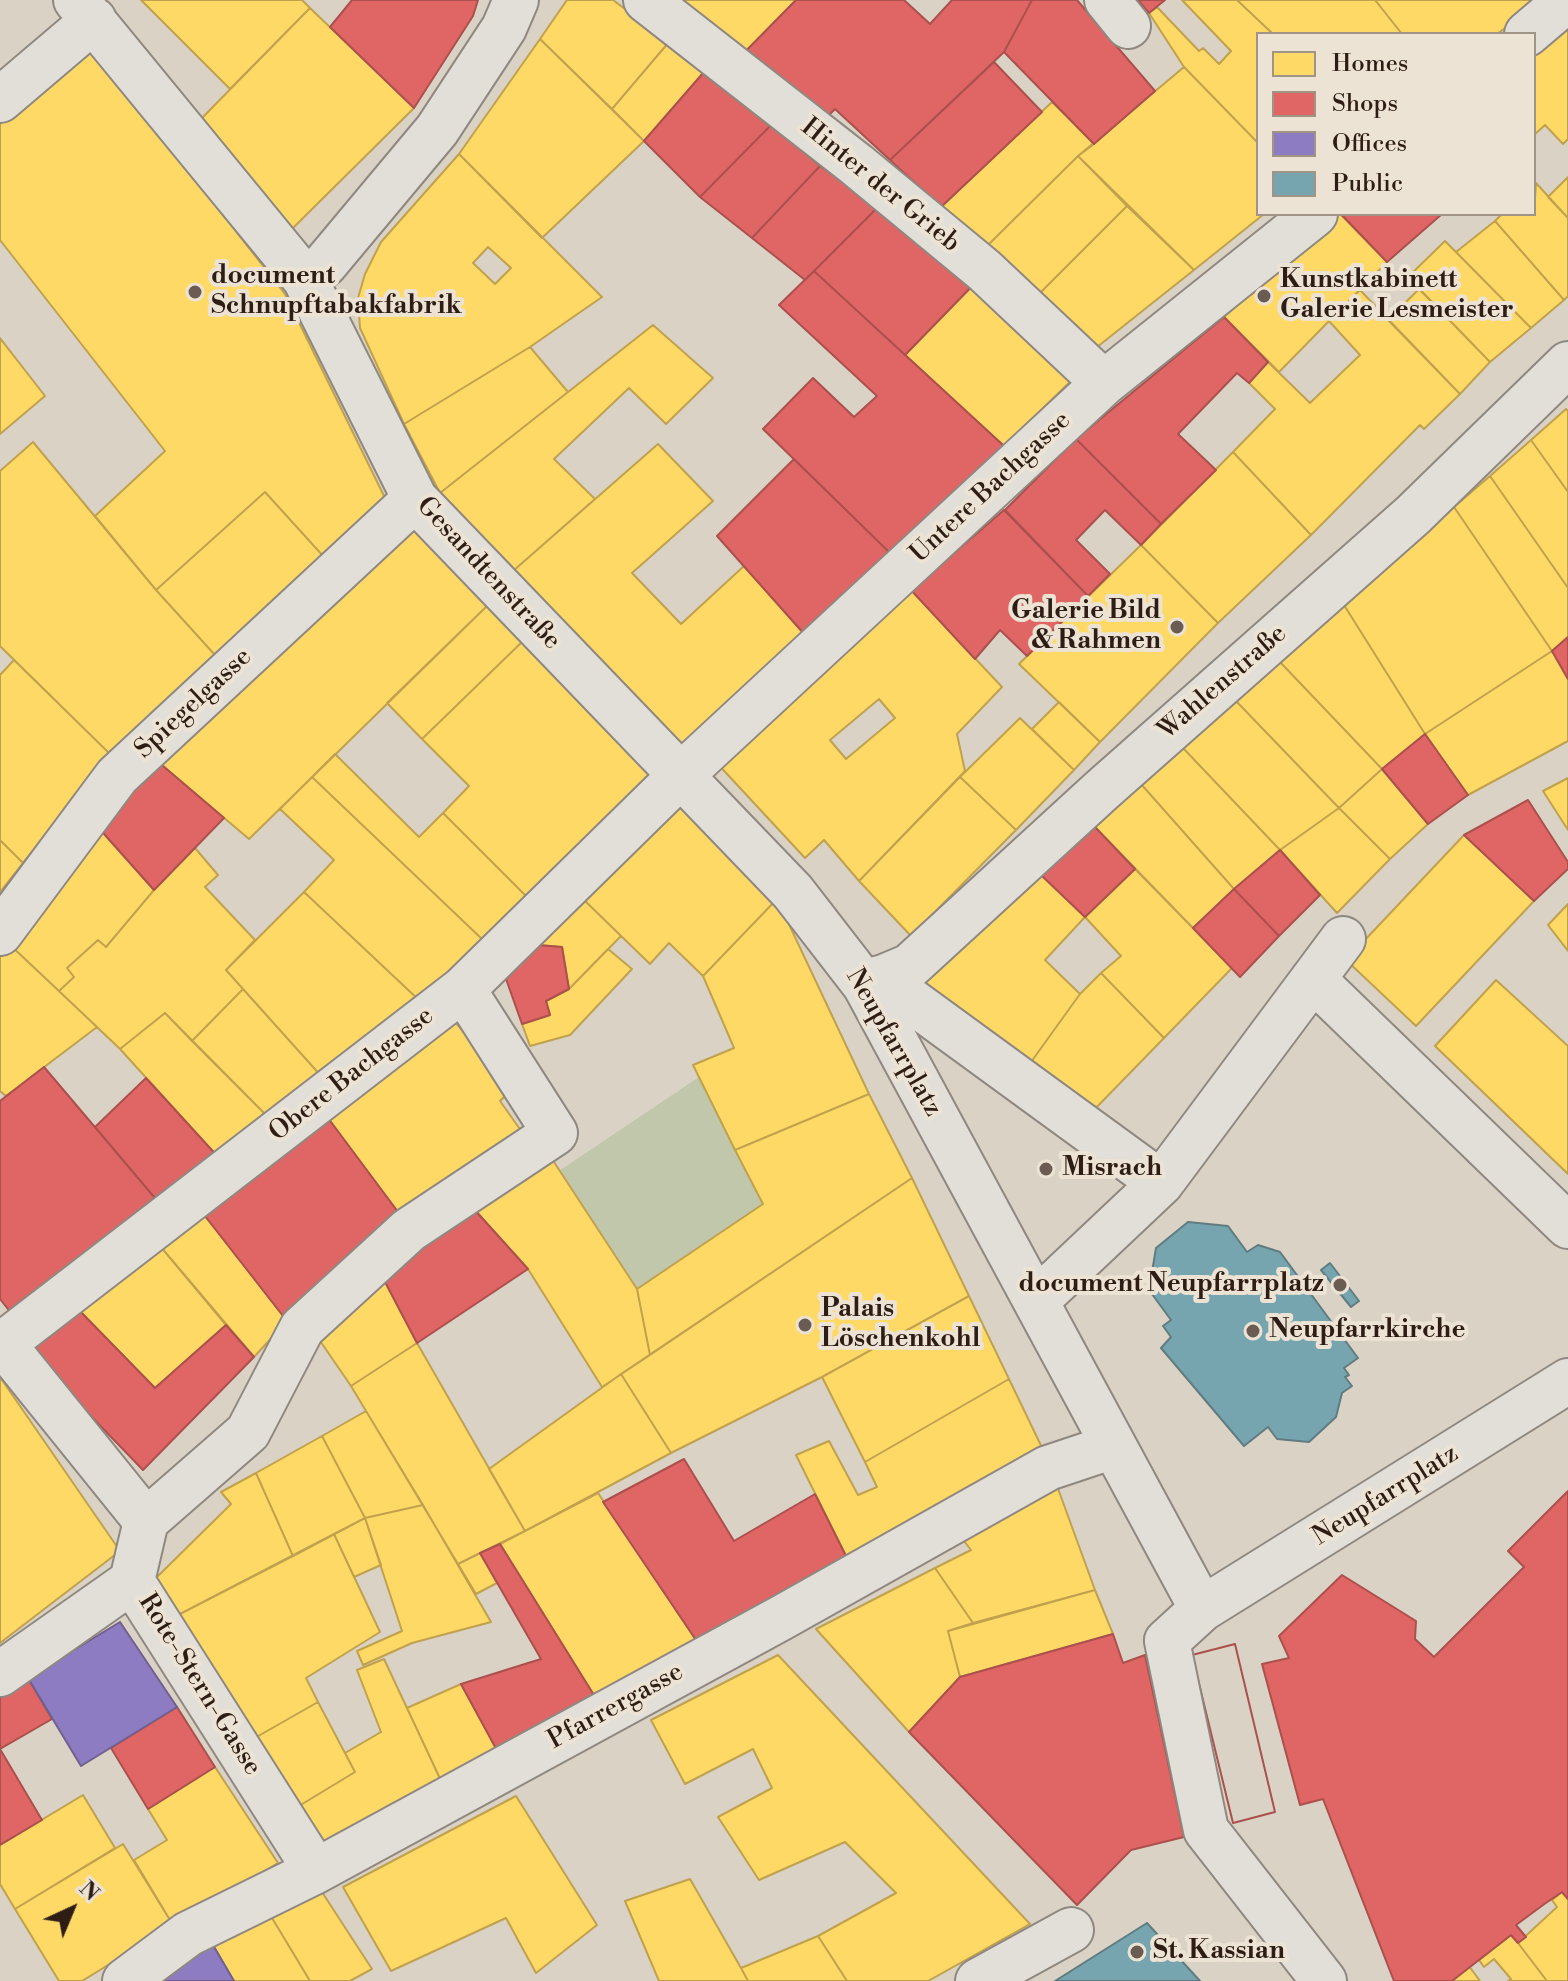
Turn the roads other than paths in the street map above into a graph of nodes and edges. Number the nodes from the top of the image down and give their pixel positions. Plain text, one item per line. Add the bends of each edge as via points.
1 (516, 0) edge
2 (646, 0) edge
3 (1567, 0) edge
4 (85, 10) edge
5 (1529, 32) edge
6 (0, 100) edge
7 (1313, 216) edge
8 (305, 279) junction
9 (1568, 364) edge
10 (1104, 383) junction
11 (415, 499) junction
12 (680, 776) junction
13 (0, 933) edge
14 (1343, 939) dead end
15 (1313, 979) junction
16 (872, 982) junction
17 (463, 989) junction
18 (1161, 1183) junction
19 (1568, 1226) edge
20 (1036, 1301) junction
21 (1, 1343) edge
22 (1568, 1381) edge
23 (1114, 1446) junction
24 (146, 1521) junction
25 (132, 1581) junction
26 (1202, 1609) junction
27 (0, 1674) edge
28 (316, 1871) junction
29 (1071, 1930) dead end
30 (125, 1981) edge
31 (978, 1981) edge
32 (1324, 1981) edge

1 - 8 street via 504,28 437,130 325,264
2 - 10 street, Hinter der Grieb via 972,261
3 - 5 street
4 - 6 street
4 - 8 street, Gesandtenstraße
7 - 10 street, Untere Bachgasse
8 - 11 street, Gesandtenstraße
9 - 16 street, Wahlenstraße via 1413,515 910,966
10 - 12 street, Untere Bachgasse
11 - 12 street, Gesandtenstraße
11 - 13 street, Spiegelgasse via 117,776
12 - 16 street, Neupfarrplatz
12 - 17 street, Obere Bachgasse
14 - 15 street
15 - 18 street
15 - 19 street
16 - 18 street, Neupfarrplatz
16 - 20 street, Neupfarrplatz
17 - 21 street, Obere Bachgasse
17 - 24 street via 555,1133 409,1230 302,1328 248,1432
18 - 20 street
20 - 23 street, Neupfarrplatz
21 - 24 street
22 - 26 street, Neupfarrplatz
23 - 26 street, Neupfarrplatz
23 - 28 street, Pfarrergasse via 1050,1467
24 - 25 street, Rote-Stern-Gasse
25 - 27 street
25 - 28 street, Rote-Stern-Gasse
26 - 32 street, Neupfarrplatz via 1167,1641 1206,1830
28 - 30 street, Pfarrergasse via 188,1934
29 - 31 street

